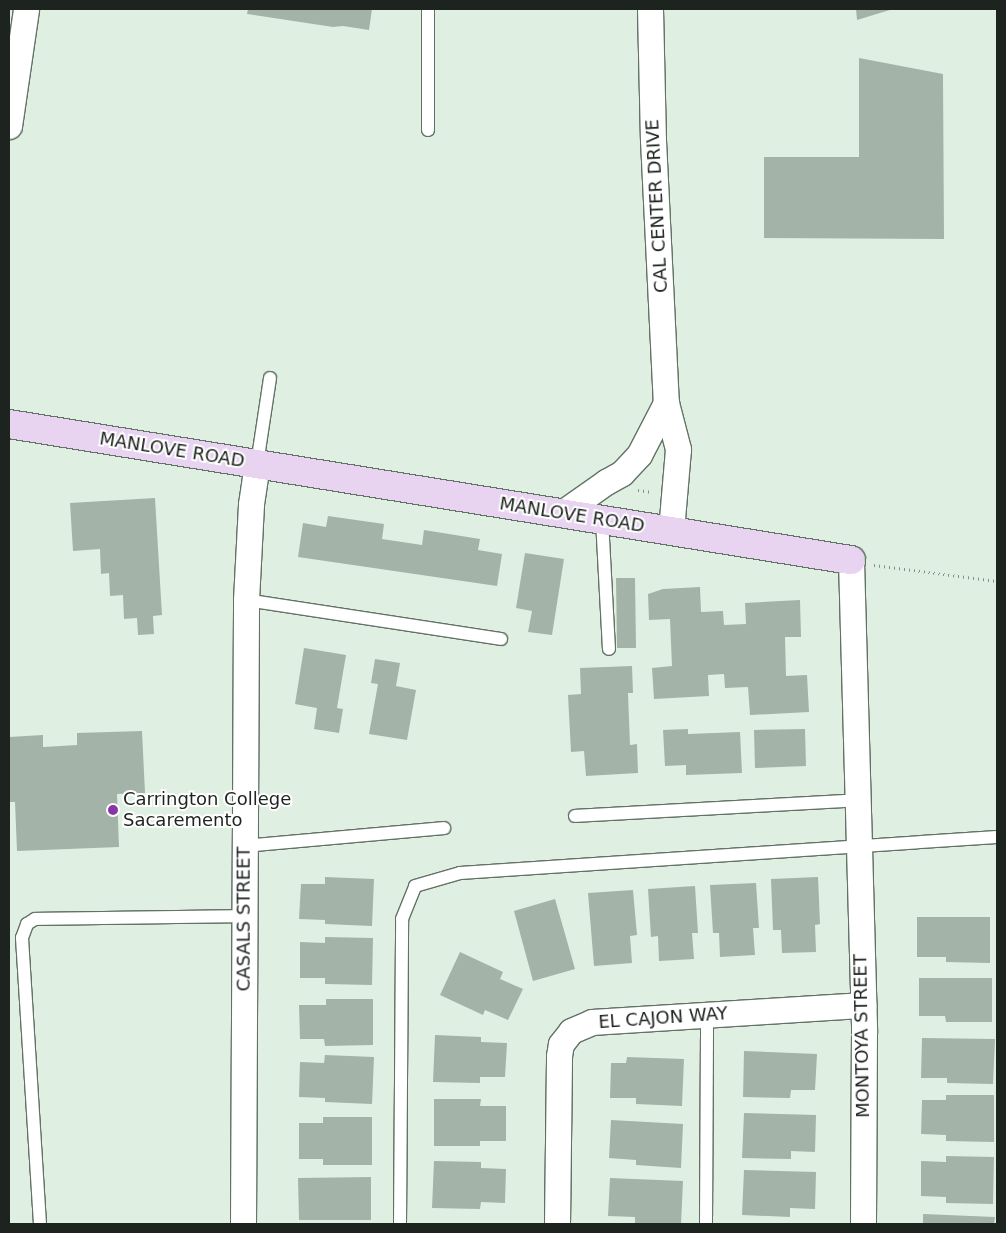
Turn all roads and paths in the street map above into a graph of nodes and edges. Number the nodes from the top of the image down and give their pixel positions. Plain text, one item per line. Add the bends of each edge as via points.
1 (26, 9) edge
2 (428, 9) edge
3 (650, 9) edge
4 (9, 126) edge
5 (428, 130) dead end
6 (270, 378) dead end
7 (666, 403) junction
8 (9, 424) edge
9 (257, 464) junction
10 (635, 489) dead end
11 (658, 493) dead end
12 (562, 513) junction
13 (602, 520) junction
14 (671, 531) junction
15 (851, 560) junction
16 (997, 581) edge
17 (246, 600) junction
18 (501, 639) dead end
19 (608, 649) dead end
20 (857, 800) junction
21 (575, 816) dead end
22 (444, 828) dead end
23 (997, 837) edge
24 (244, 846) junction
25 (858, 847) junction
26 (244, 916) junction
27 (863, 1004) junction
28 (707, 1015) junction
29 (40, 1224) edge
30 (243, 1224) edge
31 (400, 1224) edge
32 (557, 1224) edge
33 (706, 1224) edge
34 (863, 1224) edge

1 - 4 street
2 - 5 lane
3 - 7 street, CAL CENTER DRIVE
6 - 9 lane
7 - 12 street via 639,455 622,473
7 - 14 street, CAL CENTER DRIVE via 678,448
8 - 9 street, MANLOVE ROAD
9 - 12 street, MANLOVE ROAD
9 - 17 street, CASALS STREET via 251,504
10 - 11 path
12 - 13 street, MANLOVE ROAD
13 - 14 street, MANLOVE ROAD
13 - 19 lane
14 - 15 street, MANLOVE ROAD
15 - 16 path
15 - 20 street
17 - 18 lane
17 - 24 street, CASALS STREET
20 - 21 lane
20 - 25 street
22 - 24 lane
23 - 25 lane
24 - 26 street, CASALS STREET
25 - 27 street, MONTOYA STREET
25 - 31 lane via 460,873 415,886 402,919
26 - 29 lane via 36,919 27,924 22,938
26 - 30 street, CASALS STREET
27 - 28 street, EL CAJON WAY
27 - 34 street, MONTOYA STREET
28 - 32 street, EL CAJON WAY via 592,1022 570,1031 561,1044 559,1056
28 - 33 lane

